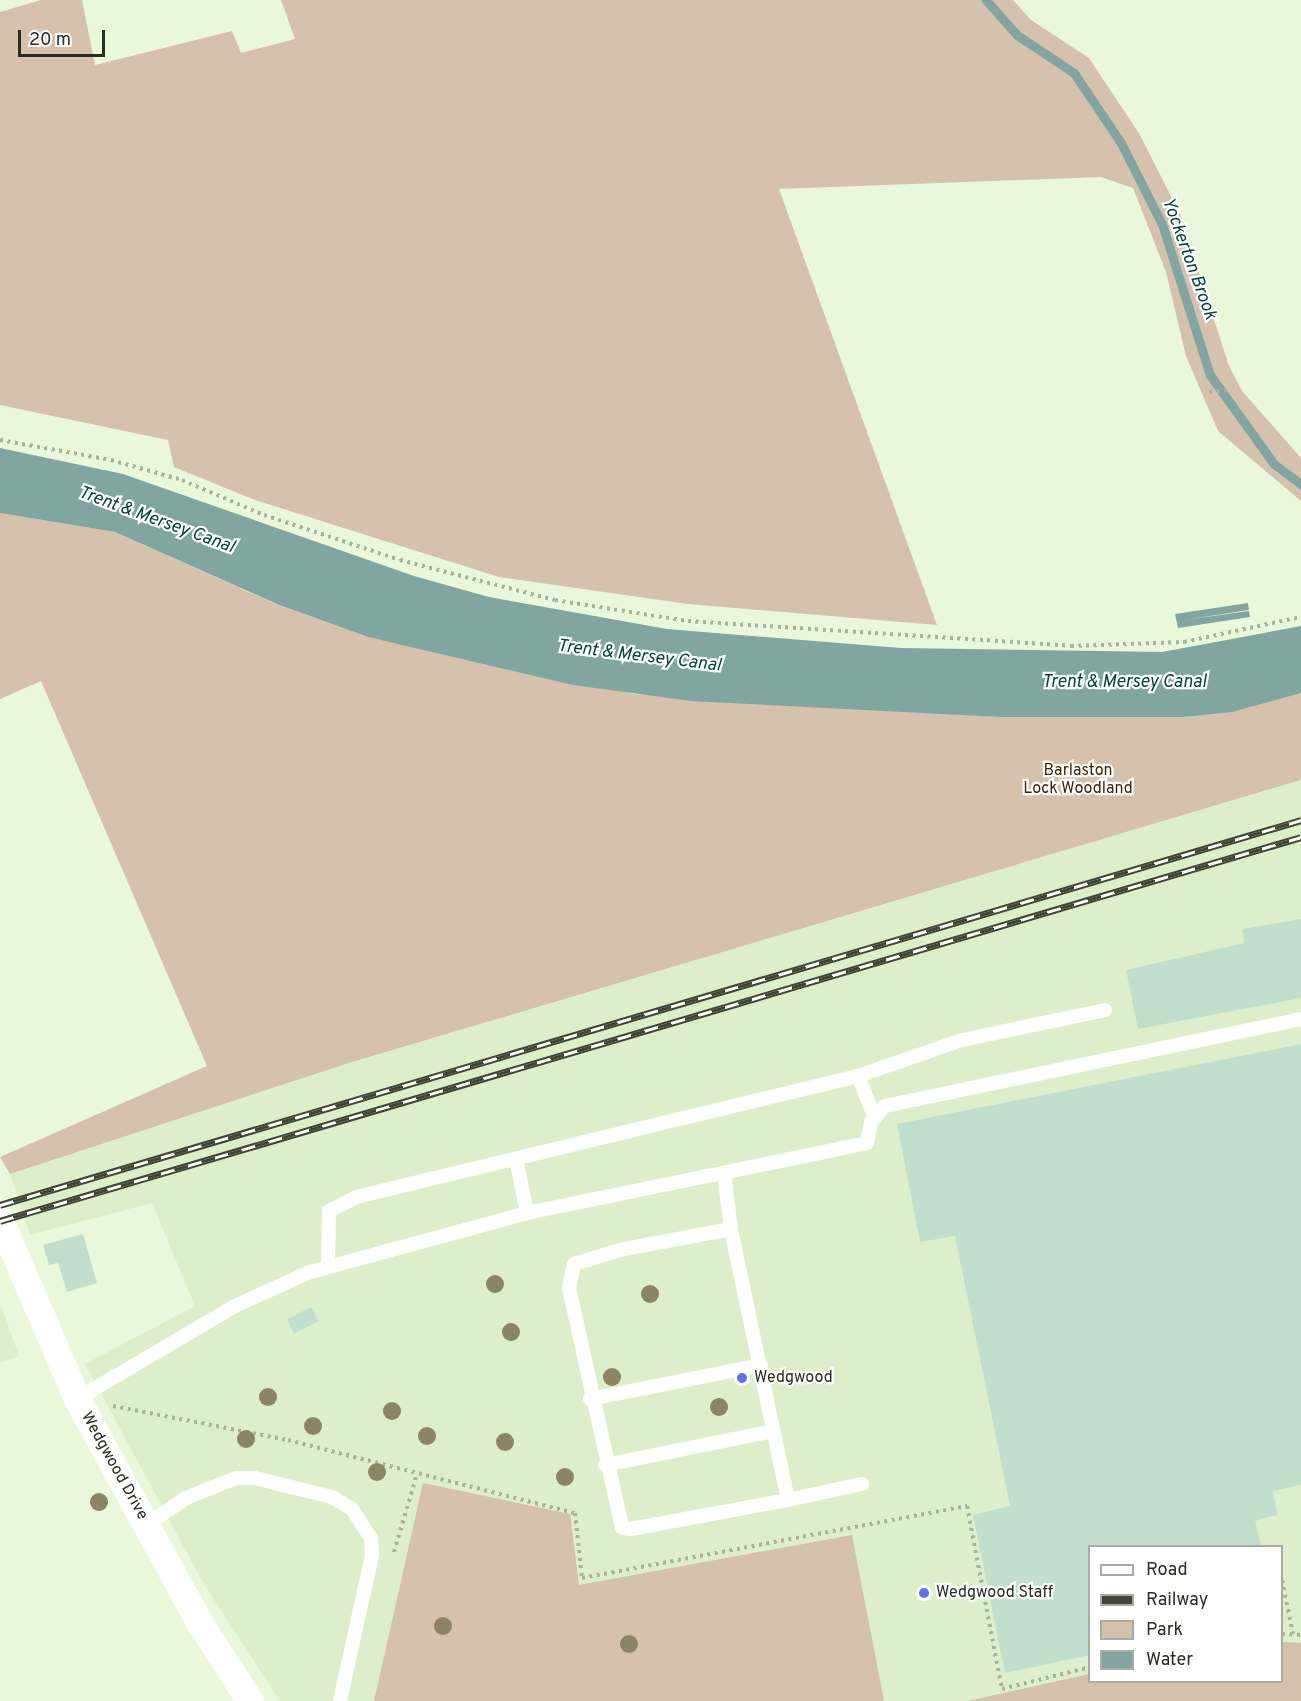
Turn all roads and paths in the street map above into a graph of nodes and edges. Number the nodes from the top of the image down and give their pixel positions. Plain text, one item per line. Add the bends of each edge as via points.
1 (1227, 390) dead end
2 (1209, 392) dead end
3 (0, 440) edge
4 (1301, 617) edge
5 (1105, 1010) dead end
6 (1301, 1019) edge
7 (858, 1076) junction
8 (875, 1118) junction
9 (516, 1158) junction
10 (724, 1173) junction
11 (527, 1213) junction
12 (0, 1220) edge
13 (731, 1229) junction
14 (328, 1266) junction
15 (761, 1365) junction
16 (77, 1399) junction
17 (590, 1399) junction
18 (774, 1431) junction
19 (605, 1465) junction
20 (417, 1474) junction
21 (862, 1484) dead end
22 (788, 1500) junction
23 (146, 1525) junction
24 (372, 1555) junction
25 (1283, 1589) edge
26 (1283, 1634) edge
27 (1293, 1634) junction
28 (1301, 1635) edge
29 (1088, 1667) edge
30 (250, 1701) edge
31 (340, 1701) edge

1 - 2 path
3 - 4 path via 111,460 182,480 264,515 400,560 555,600 688,621 1071,646 1184,642
5 - 7 lane via 962,1040
6 - 8 lane via 885,1106
7 - 8 lane
7 - 9 lane
8 - 10 lane via 867,1143
9 - 11 lane
9 - 14 lane via 338,1203 329,1211
10 - 11 lane
10 - 13 lane
11 - 14 lane
12 - 16 street, Wedgwood Drive
13 - 15 lane
13 - 17 lane via 620,1250 574,1264 569,1288
14 - 16 lane via 235,1306
15 - 17 lane
15 - 18 lane
16 - 20 path via 288,1440
16 - 23 street, Wedgwood Drive
17 - 19 lane
18 - 19 lane
18 - 22 lane
19 - 22 lane via 622,1528
20 - 24 path via 396,1552
20 - 29 path via 575,1513 582,1578 967,1506 1002,1689
21 - 22 lane
23 - 24 lane via 222,1480 255,1478 332,1497 352,1509 371,1538
23 - 30 street, Wedgwood Drive
24 - 31 lane
25 - 27 path
26 - 27 path
27 - 28 path

